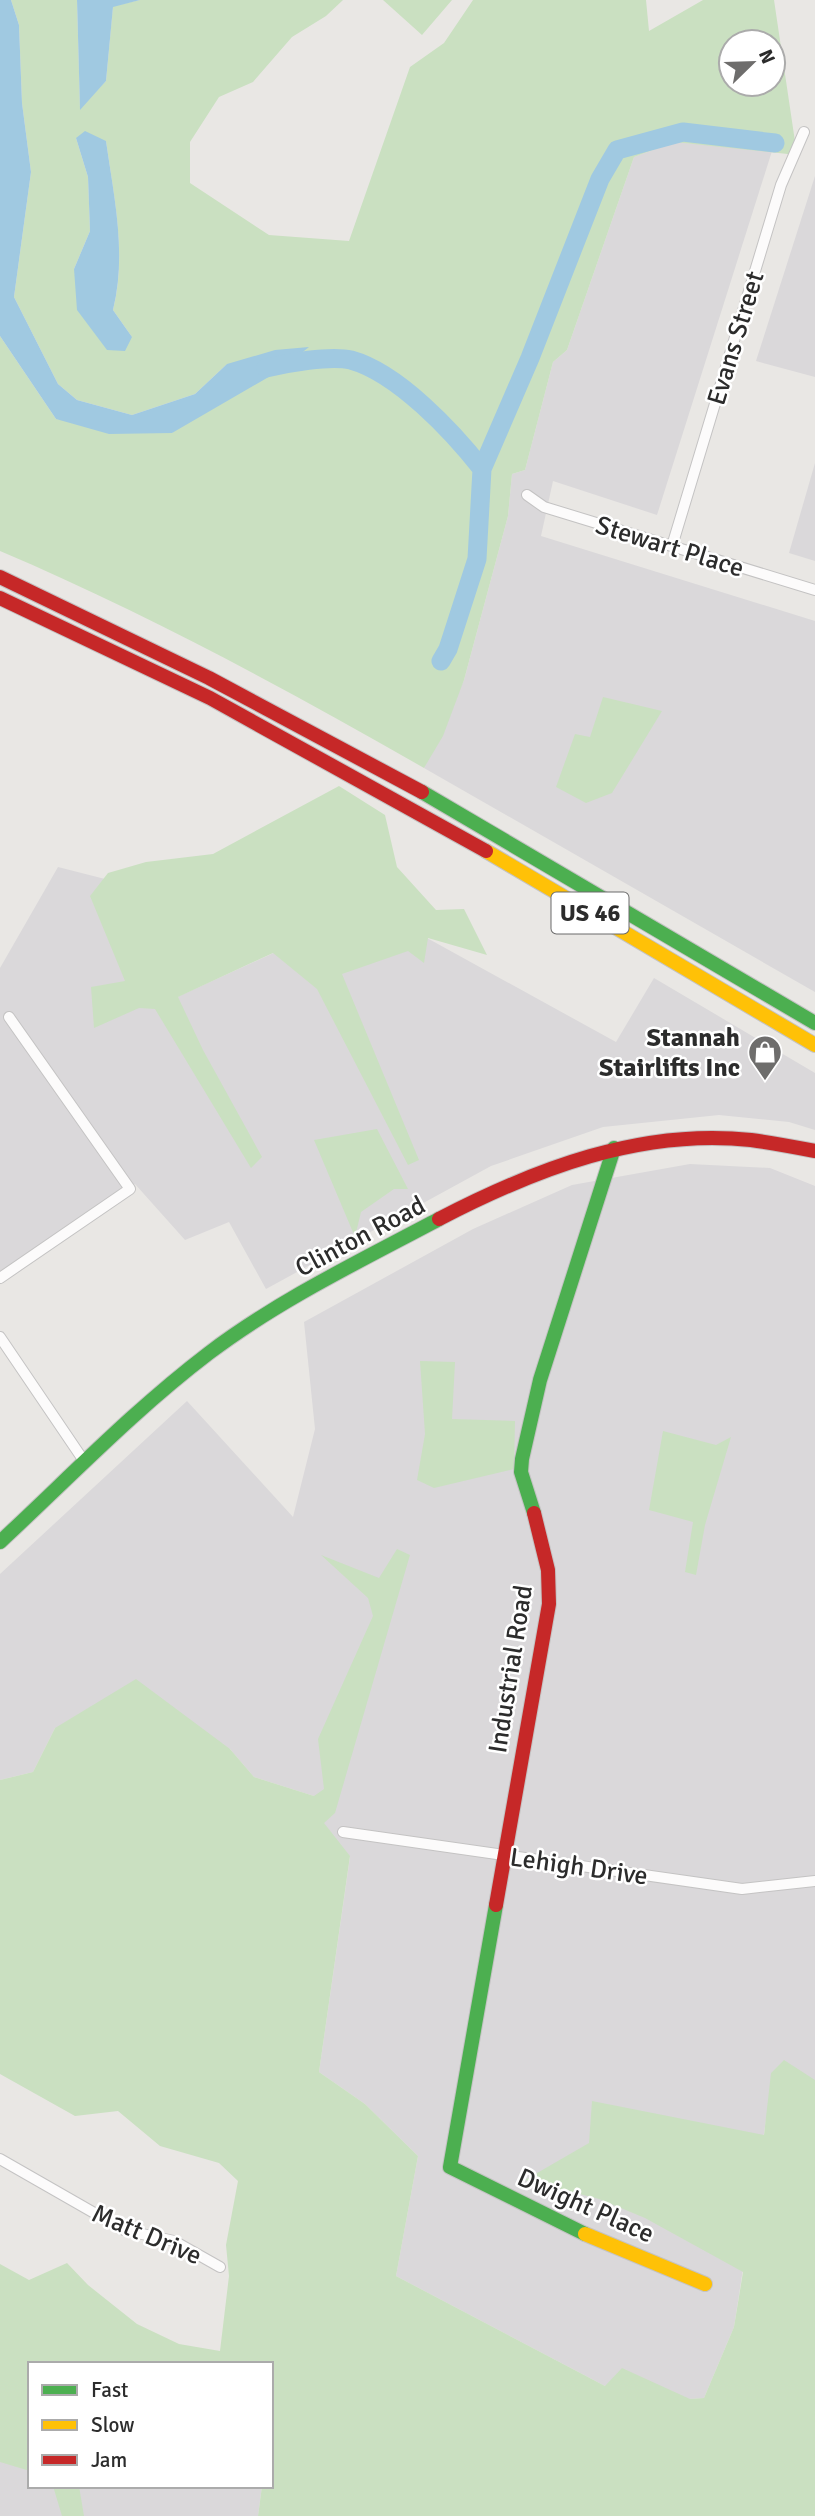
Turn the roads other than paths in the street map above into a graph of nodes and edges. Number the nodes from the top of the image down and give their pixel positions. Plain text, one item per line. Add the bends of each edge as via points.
1 (804, 132) dead end
2 (527, 495) dead end
3 (672, 546) junction
4 (0, 578) edge
5 (815, 590) edge
6 (0, 598) edge
7 (9, 1017) dead end
8 (815, 1023) edge
9 (815, 1045) edge
10 (614, 1148) junction
11 (815, 1151) edge
12 (0, 1278) edge
13 (0, 1337) edge
14 (84, 1461) junction
15 (0, 1542) edge
16 (342, 1832) dead end
17 (505, 1855) junction
18 (815, 1881) edge
19 (0, 2160) edge
20 (450, 2167) joint
21 (220, 2267) dead end
22 (705, 2284) dead end

1 - 3 street, Evans Street via 781,185
2 - 3 street, Stewart Place via 544,507
3 - 5 street, Stewart Place
4 - 8 main road, US 46 via 152,649 379,766
6 - 9 main road, US 46 via 184,686 365,781
7 - 12 street via 130,1189
10 - 11 main road, Clinton Road via 720,1136
10 - 14 main road, Clinton Road via 552,1167 500,1190 261,1318 208,1354
10 - 17 main road, Industrial Road via 540,1380 522,1460 521,1472 551,1585
13 - 14 street
14 - 15 main road, Clinton Road
16 - 17 street, Lehigh Drive
17 - 18 street, Lehigh Drive via 741,1889
17 - 20 main road, Industrial Road
19 - 21 street, Matt Drive via 124,2230 174,2241
20 - 22 main road, Dwight Place via 571,2228

